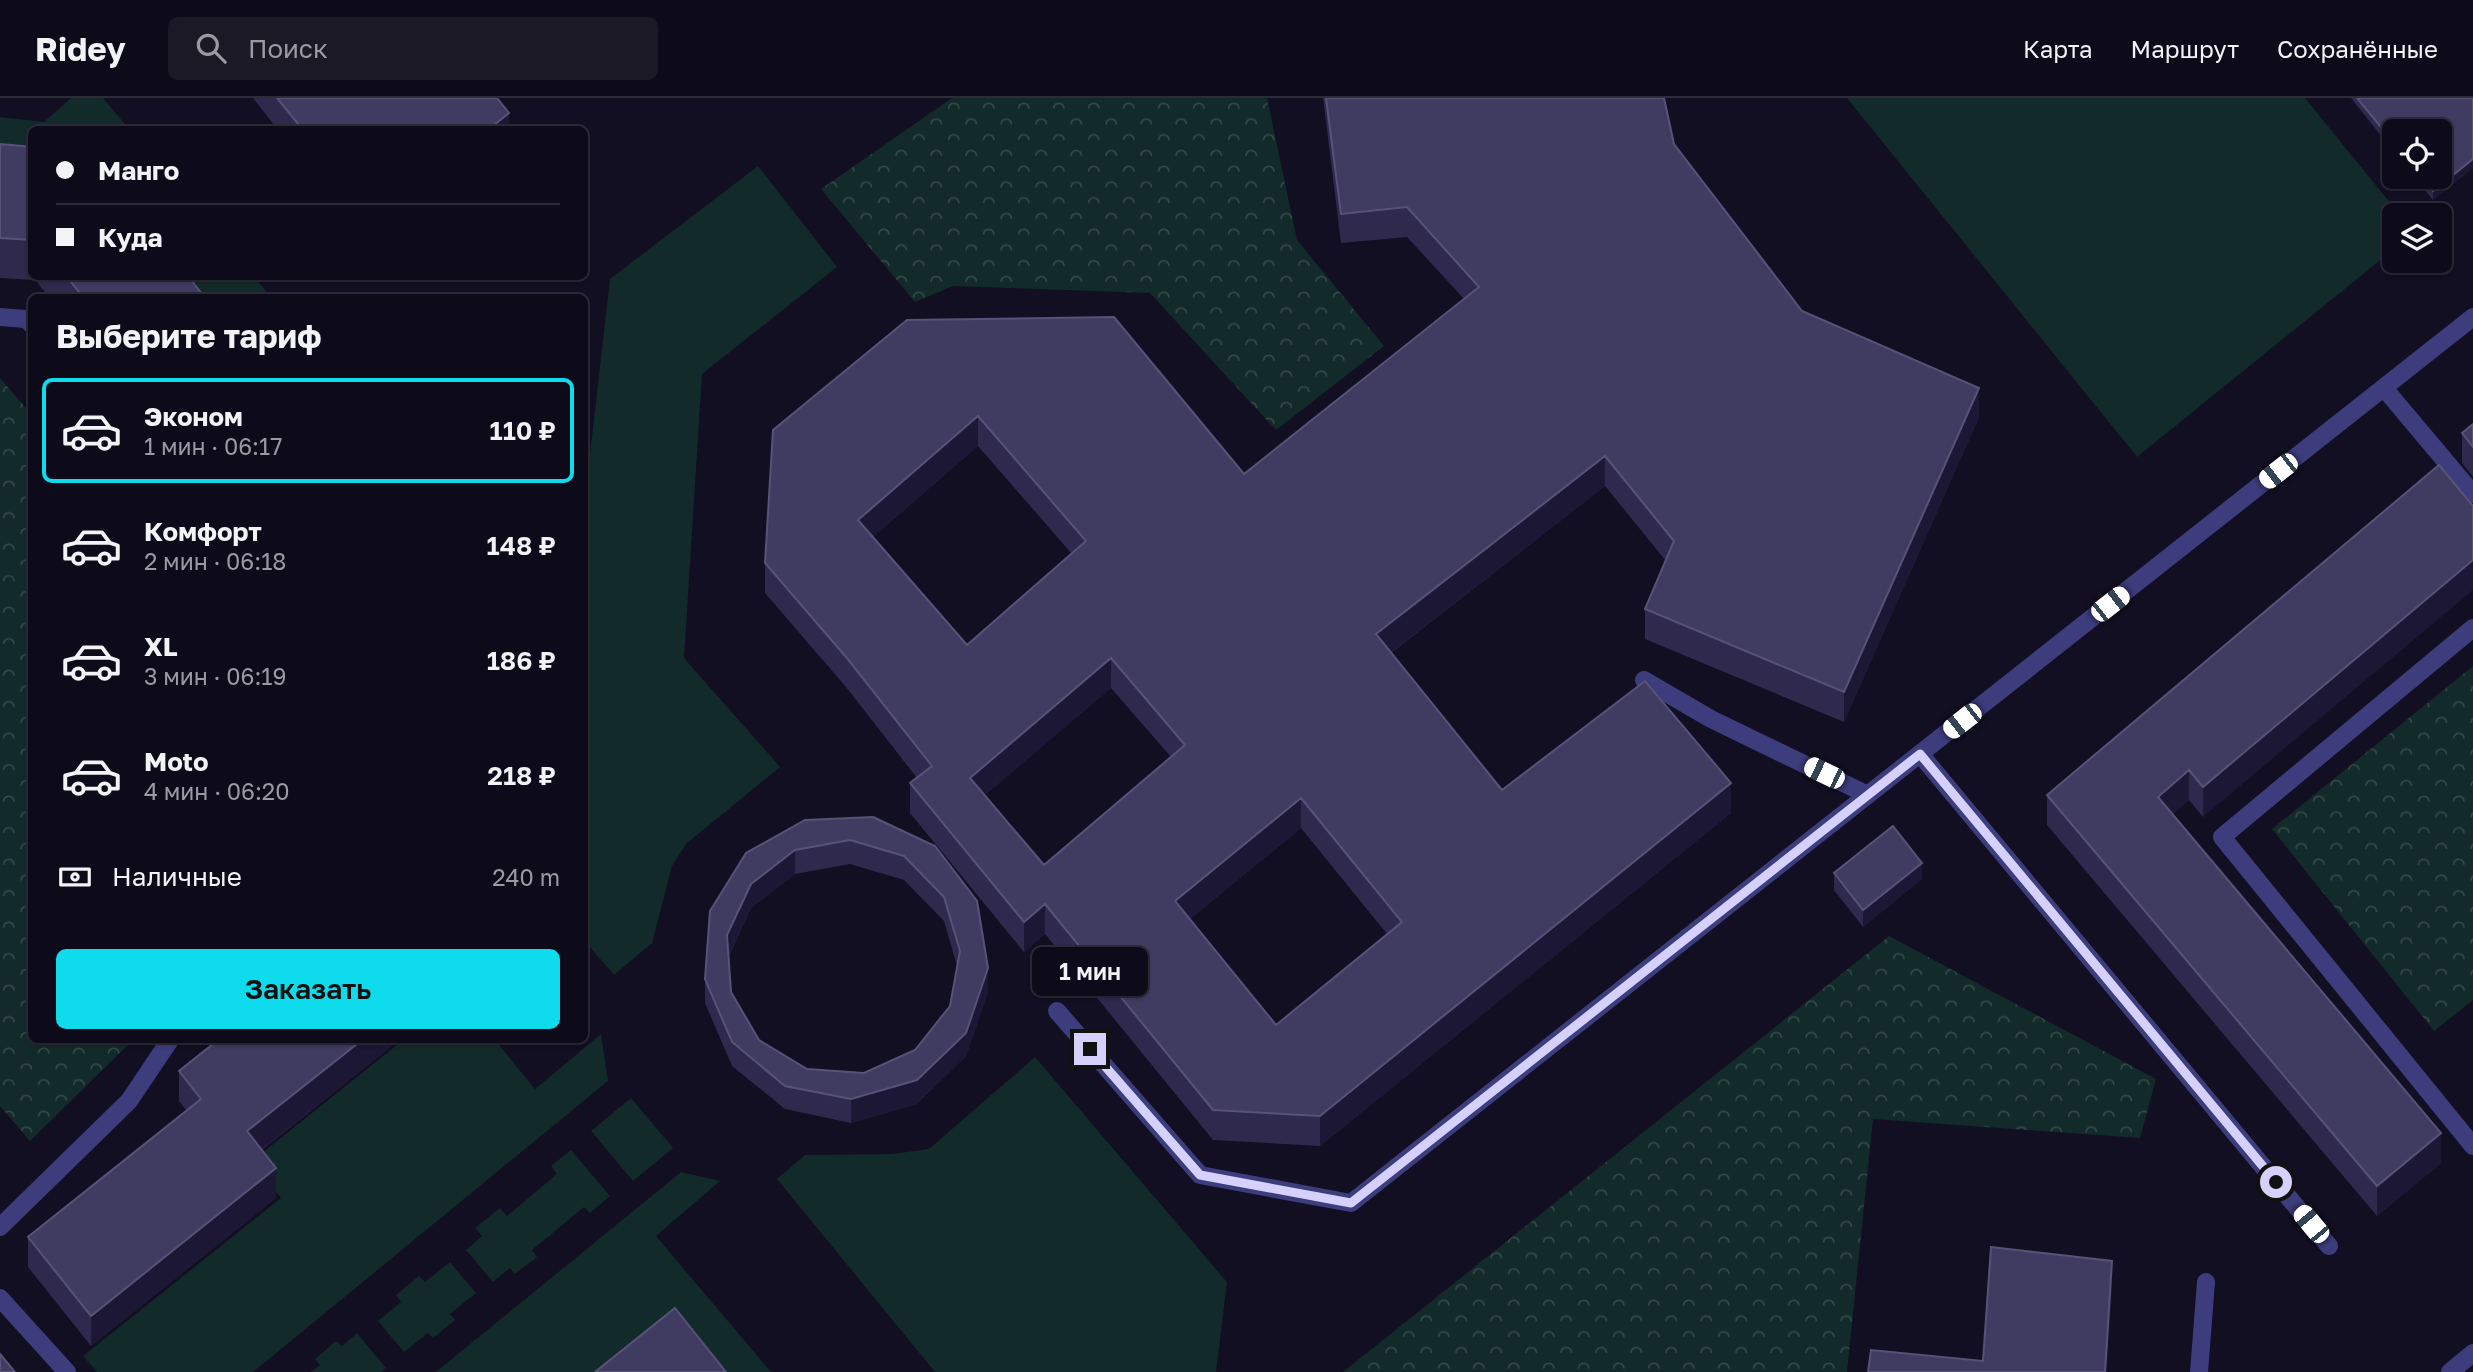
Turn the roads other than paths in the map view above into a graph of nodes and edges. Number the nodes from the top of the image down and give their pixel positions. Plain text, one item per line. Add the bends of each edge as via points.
1 (0, 317) edge
2 (2473, 317) edge
3 (28, 321) edge
4 (2384, 388) junction
5 (2473, 494) edge
6 (2473, 628) edge
7 (1644, 680) edge
8 (1920, 754) junction
9 (1868, 795) junction
10 (1058, 1011) dead end
11 (168, 1043) edge
12 (2473, 1146) edge
13 (0, 1227) edge
14 (2329, 1246) dead end
15 (2206, 1283) dead end
16 (0, 1298) edge
17 (2473, 1353) edge
18 (67, 1372) edge
19 (2199, 1372) edge
20 (2450, 1372) edge

1 - 3 lane
2 - 4 lane
4 - 5 lane
4 - 8 lane
6 - 12 lane via 2222,837
7 - 9 lane via 1711,719
8 - 9 lane
8 - 14 lane
9 - 10 lane via 1351,1203 1200,1175
11 - 13 lane via 128,1101
15 - 19 lane
16 - 18 lane
17 - 20 lane

